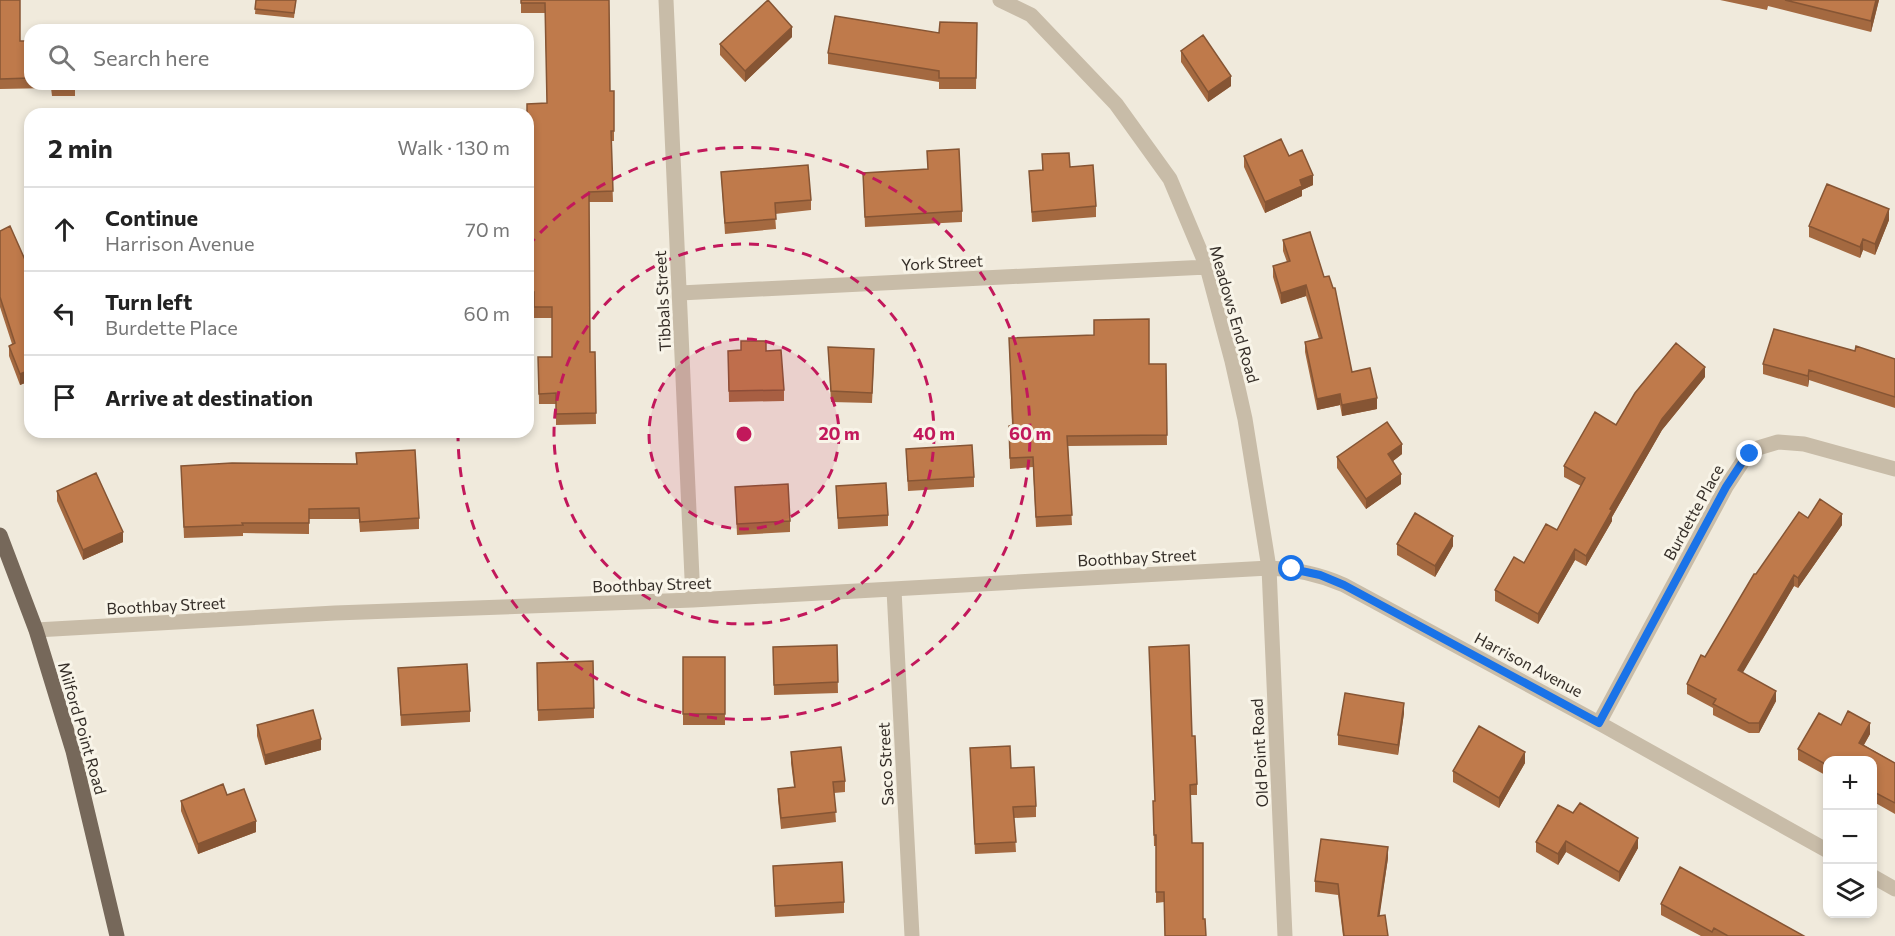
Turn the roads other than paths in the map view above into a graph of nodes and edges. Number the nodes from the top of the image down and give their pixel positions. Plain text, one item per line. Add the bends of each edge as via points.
1 (666, 0) edge
2 (1000, 0) edge
3 (1207, 267) junction
4 (680, 293) junction
5 (1895, 469) edge
6 (0, 535) edge
7 (1269, 568) junction
8 (894, 590) junction
9 (693, 600) junction
10 (36, 630) junction
11 (1599, 723) junction
12 (1823, 849) edge
13 (1877, 879) edge
14 (1895, 889) edge
15 (117, 936) edge
16 (912, 936) edge
17 (1286, 936) edge

1 - 4 street, Tibbals Street
2 - 3 street, Meadows End Road via 1031,15 1116,104 1170,179
3 - 4 street, York Street
3 - 7 street, Meadows End Road via 1245,419
4 - 9 street, Tibbals Street
5 - 11 street, Burdette Place via 1790,442 1768,444 1750,454 1726,487
6 - 10 main road, Milford Point Road
7 - 8 street, Boothbay Street
7 - 11 street, Harrison Avenue via 1320,575 1344,585
7 - 17 street, Old Point Road
8 - 9 street, Boothbay Street
8 - 16 street, Saco Street
9 - 10 street, Boothbay Street
10 - 15 main road, Milford Point Road via 73,751
11 - 12 street, Harrison Avenue
13 - 14 street

